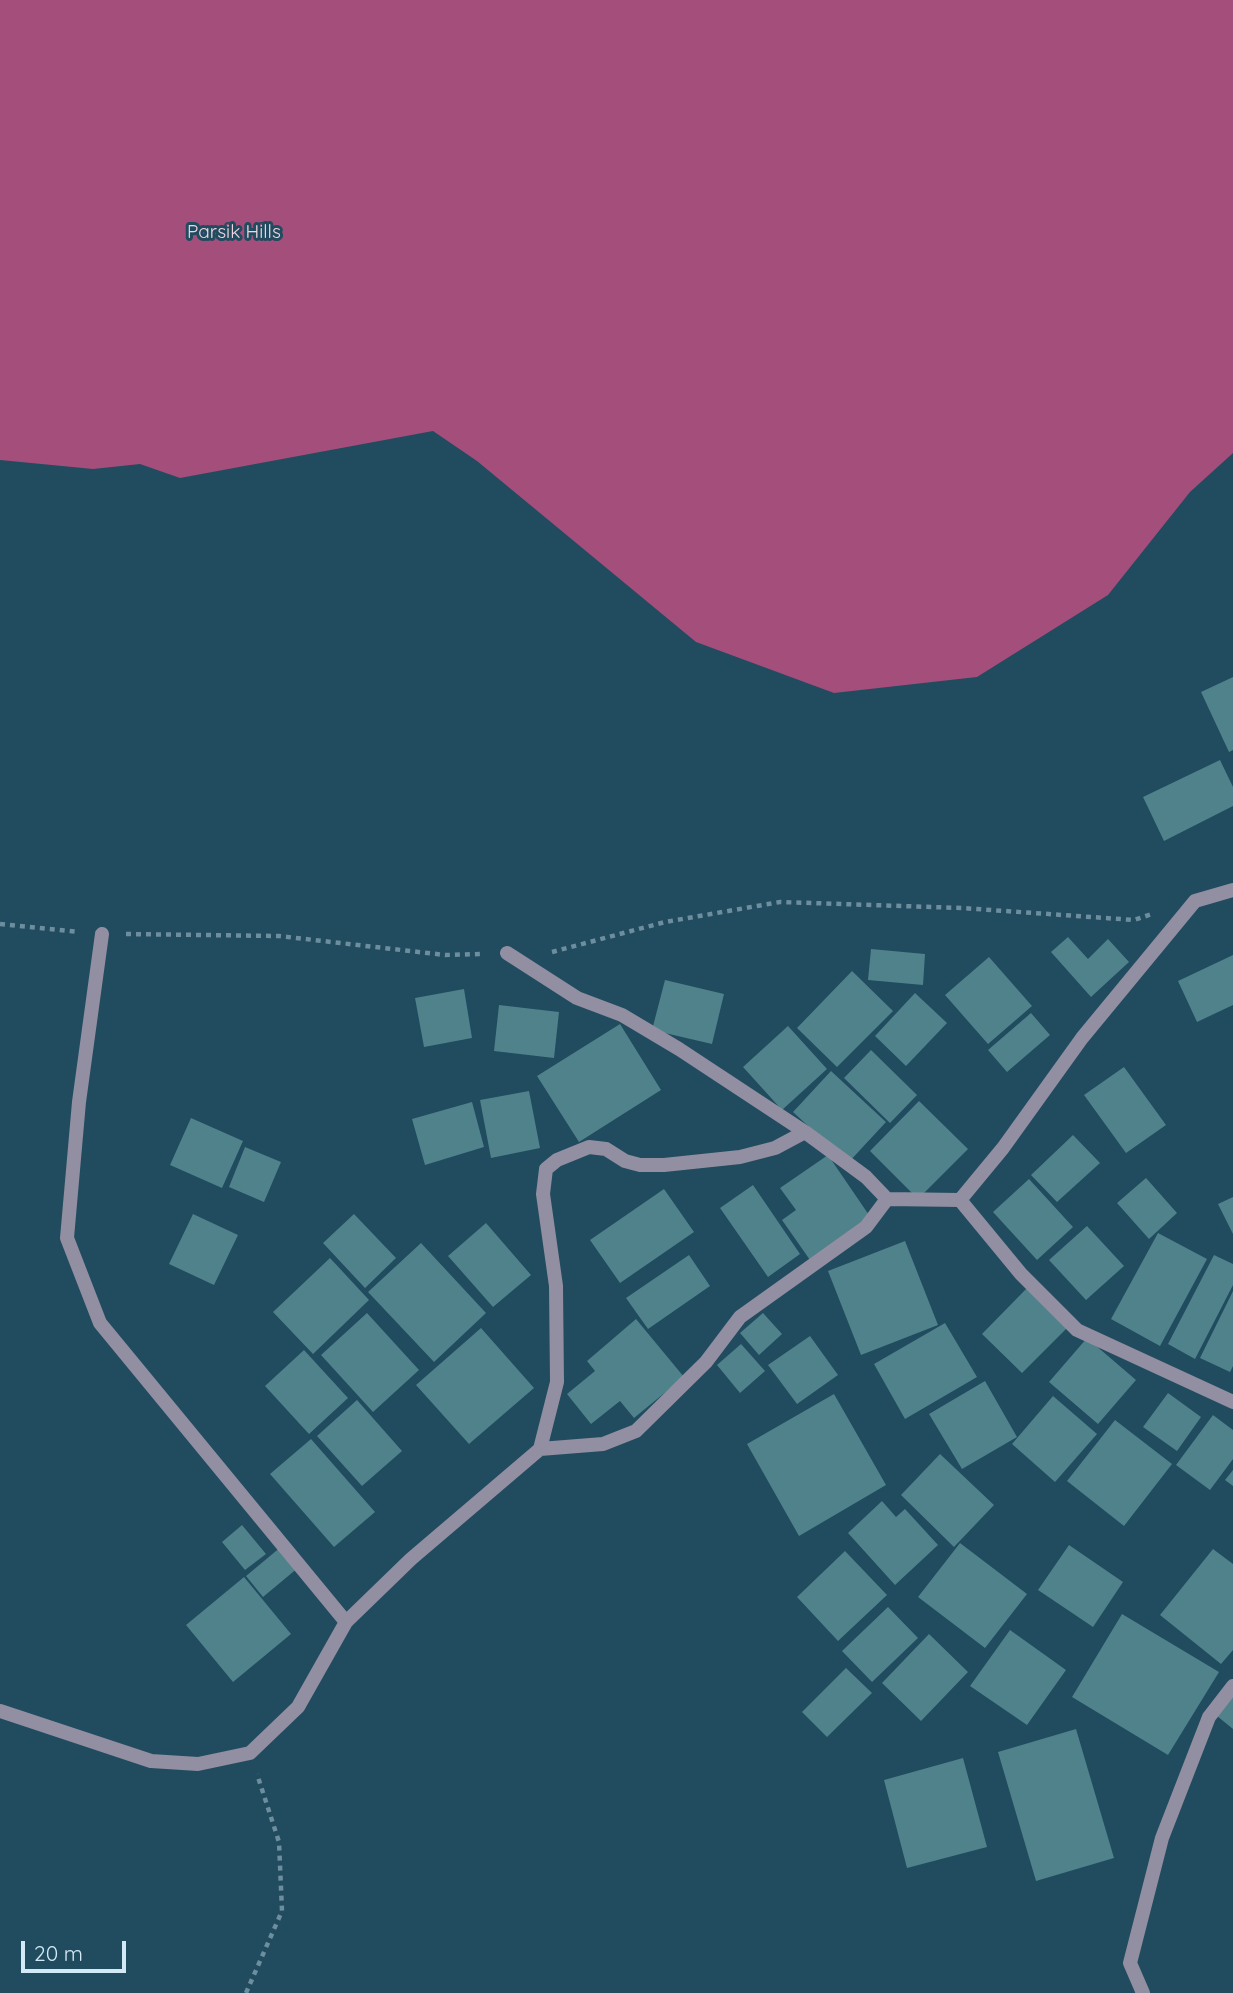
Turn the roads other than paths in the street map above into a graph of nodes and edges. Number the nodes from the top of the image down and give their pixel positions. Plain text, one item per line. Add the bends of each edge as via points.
1 (1233, 890) edge
2 (102, 934) road end
3 (507, 953) road end
4 (805, 1132) junction
5 (887, 1199) junction
6 (960, 1200) junction
7 (1233, 1402) edge
8 (540, 1449) junction
9 (346, 1622) junction
10 (1233, 1686) edge
11 (0, 1711) edge
12 (1143, 1993) edge

1 - 6 street via 1195,901 1082,1038
2 - 9 street via 79,1102 67,1238 100,1323
3 - 4 street via 577,998 622,1015 679,1049
4 - 5 street via 866,1177
4 - 8 street via 740,1157 639,1166 606,1149 589,1147 546,1169 544,1194 556,1286 557,1382
5 - 6 street
5 - 8 street via 866,1227 740,1317 706,1362 636,1431 603,1444
6 - 7 street via 1021,1274 1077,1330
8 - 9 street via 411,1559
9 - 11 street via 298,1707 250,1753 198,1764 151,1761
10 - 12 street via 1209,1717 1162,1838 1130,1963

